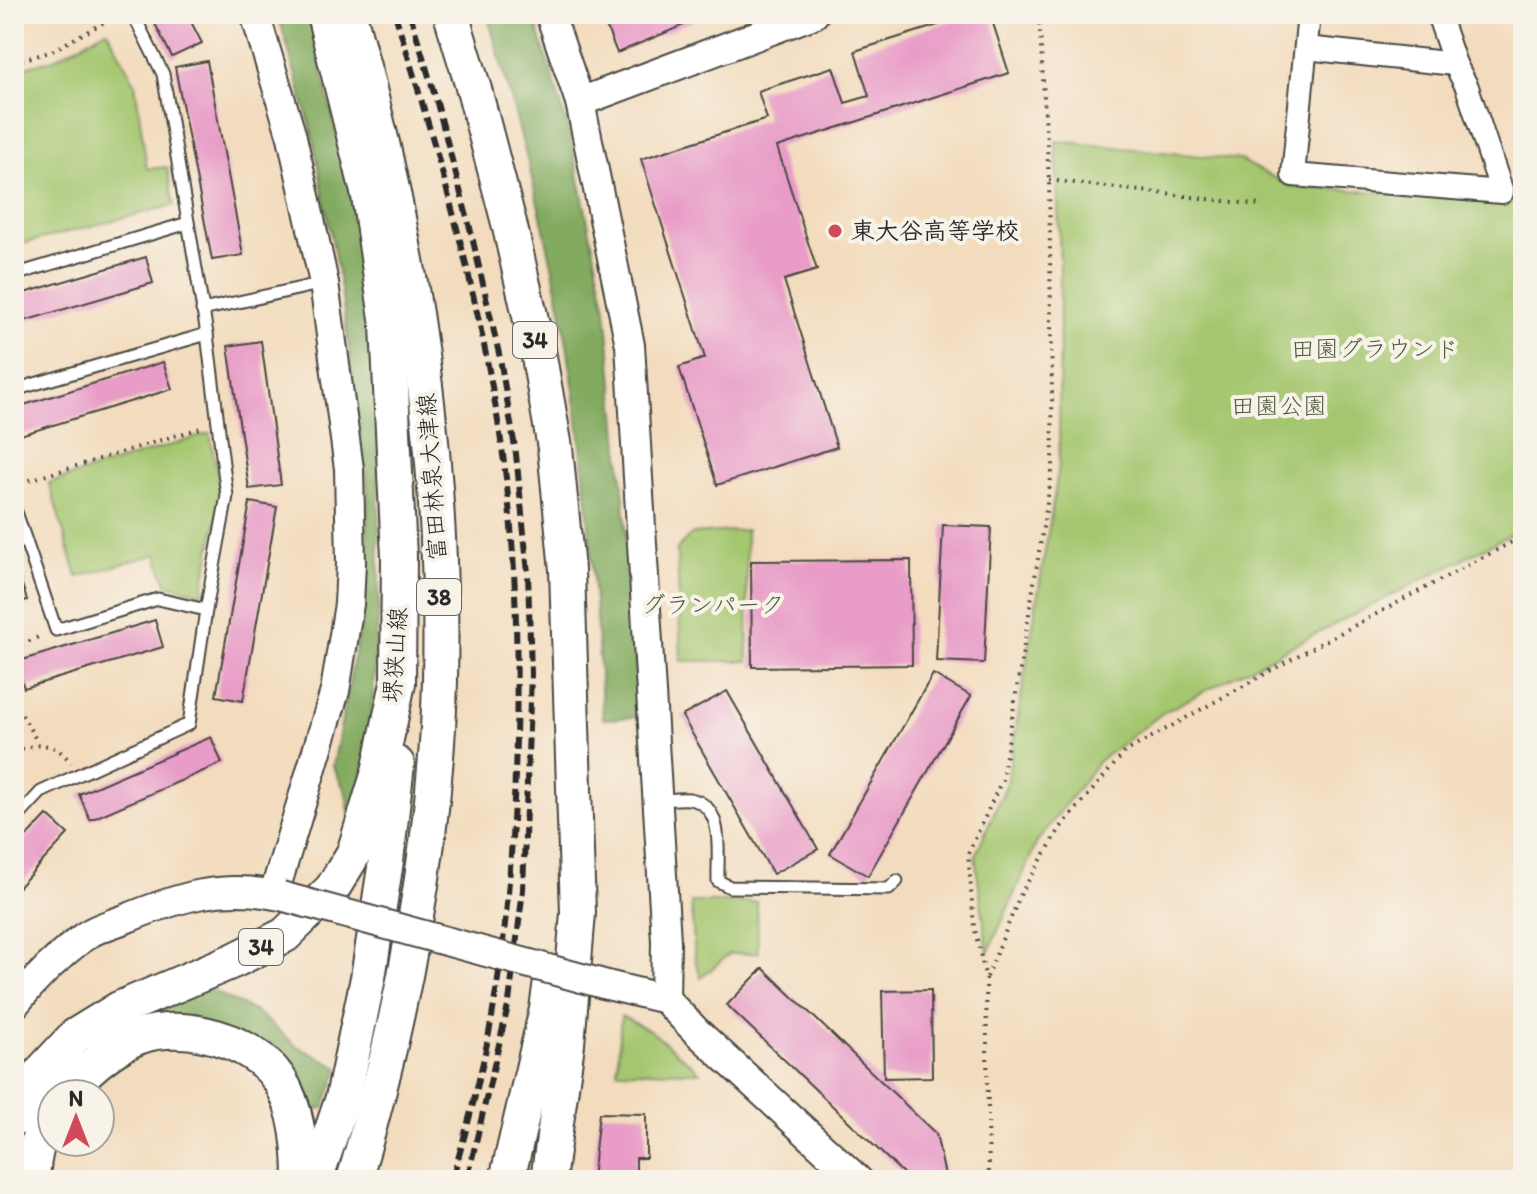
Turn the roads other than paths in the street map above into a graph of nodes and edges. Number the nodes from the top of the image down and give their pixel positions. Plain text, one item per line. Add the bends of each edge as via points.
1 (133, 14) edge
2 (255, 14) edge
3 (324, 14) edge
4 (349, 14) edge
5 (451, 14) edge
6 (550, 14) edge
7 (814, 14) edge
8 (1309, 14) edge
9 (1438, 14) edge
10 (1306, 48) junction
11 (1455, 64) junction
12 (580, 102) junction
13 (188, 223) junction
14 (14, 275) edge
15 (324, 283) junction
16 (202, 310) junction
17 (207, 334) junction
18 (14, 390) edge
19 (14, 506) edge
20 (206, 610) junction
21 (571, 674) junction
22 (398, 683) junction
23 (657, 800) junction
24 (14, 821) edge
25 (897, 881) dead end
26 (277, 895) junction
27 (665, 999) junction
28 (14, 1004) edge
29 (81, 1078) edge
30 (14, 1119) edge
31 (36, 1149) edge
32 (32, 1180) edge
33 (301, 1180) edge
34 (315, 1180) edge
35 (354, 1180) edge
36 (507, 1180) edge
37 (546, 1180) edge
38 (858, 1180) edge

1 - 13 lane via 163,74
2 - 15 street via 292,137
3 - 22 main road, 堺狭山線 via 369,196 388,325 399,557
4 - 35 main road, 富田林泉大津線 / 38 via 393,188 425,373 440,680 421,882 388,1054
5 - 21 main road, 34 via 538,351 557,464
6 - 12 street
7 - 12 street
8 - 10 street
9 - 11 street
10 - 11 street
10 - 11 street via 1293,175 1502,192
12 - 23 street via 630,345
13 - 14 lane
13 - 16 lane
15 - 16 lane
15 - 26 street via 349,469 349,604 335,691
16 - 17 lane
17 - 18 lane
17 - 20 lane via 227,496
19 - 20 lane via 56,630 158,599
20 - 24 lane via 189,724 41,792
21 - 36 main road via 563,864 547,1009
21 - 37 main road via 578,913 567,1044
22 - 30 main road, 堺狭山線 / 34 via 354,853 332,889 285,935 119,1009 75,1036 45,1068
22 - 34 main road via 396,781 368,978 343,1098
23 - 25 lane via 705,804 715,818 718,881 730,887 889,889
23 - 27 street
26 - 27 street, bridge
26 - 28 street via 202,892 88,934 45,969
27 - 38 street
29 - 33 main road via 133,1039 167,1032 202,1032 241,1046 272,1071 292,1107 301,1147
31 - 32 main road

